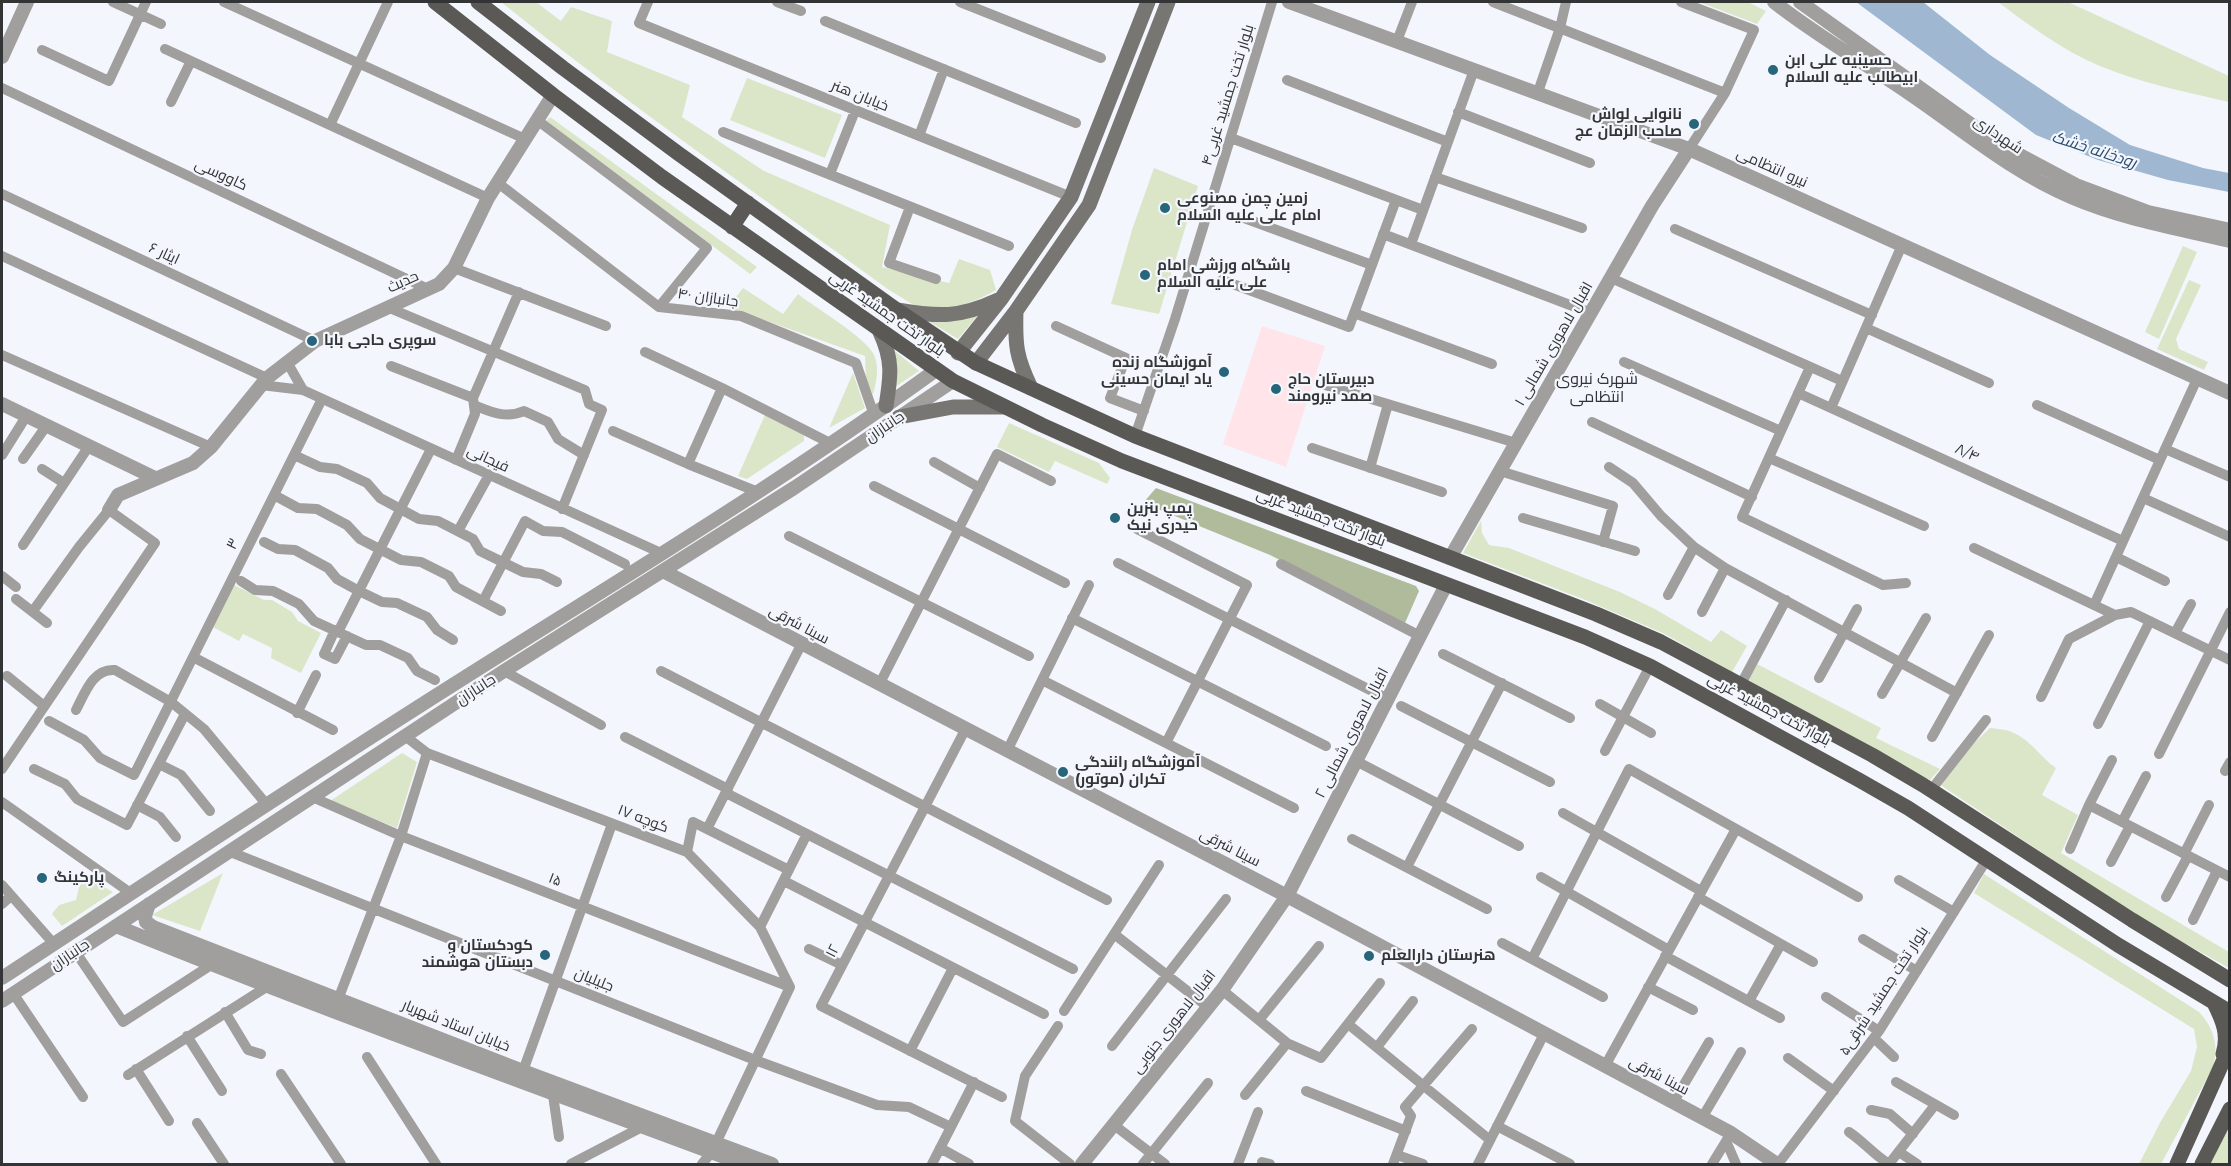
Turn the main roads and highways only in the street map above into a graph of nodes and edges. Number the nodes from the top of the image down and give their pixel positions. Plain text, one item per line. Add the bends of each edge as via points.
1 (435, 2) edge
2 (478, 2) edge
3 (1148, 2) edge
4 (1168, 2) edge
5 (748, 203) junction
6 (732, 227) junction
7 (1001, 299) junction
8 (897, 310) junction
9 (1016, 311) junction
10 (880, 332) junction
11 (958, 353) junction
12 (975, 363) junction
13 (936, 370) junction
14 (953, 381) junction
15 (1031, 388) junction
16 (1005, 407) junction
17 (880, 411) road end
18 (899, 417) road end
19 (1323, 510) junction
20 (1315, 535) junction
21 (1661, 642) junction
22 (1650, 666) junction
23 (2045, 864) junction
24 (2029, 887) junction
25 (2225, 976) edge
26 (2214, 1004) junction
27 (2229, 1012) edge
28 (2229, 1046) edge
29 (2222, 1060) junction
30 (2229, 1109) edge
31 (2177, 1164) edge
32 (2202, 1164) edge

1 - 6 main road, بلوار تخت جمشید غربی
2 - 5 main road, بلوار تخت جمشید غربی
3 - 7 main road via 1071,197
4 - 9 main road via 1089,205
5 - 6 main road
5 - 8 main road, بلوار تخت جمشید غربی
6 - 10 main road, بلوار تخت جمشید غربی
7 - 8 main road via 958,314 935,316
7 - 11 main road
8 - 11 main road, بلوار تخت جمشید غربی
9 - 12 main road
9 - 15 main road via 1015,347
10 - 13 main road, بلوار تخت جمشید غربی
10 - 17 main road via 889,352 890,380
11 - 12 main road, بلوار تخت جمشید غربی
11 - 13 main road
12 - 14 main road
12 - 15 main road, بلوار تخت جمشید غربی
13 - 14 main road, بلوار تخت جمشید غربی
14 - 16 main road, بلوار تخت جمشید غربی
15 - 19 main road, بلوار تخت جمشید غربی via 1135,436
16 - 18 main road via 953,407
16 - 20 main road, بلوار تخت جمشید غربی via 1122,460
19 - 20 main road
19 - 21 main road, بلوار تخت جمشید غربی
20 - 22 main road, بلوار تخت جمشید غربی via 1585,637
21 - 22 main road
21 - 23 main road, بلوار تخت جمشید غربی via 1872,755
22 - 24 main road, بلوار تخت جمشید غربی via 1859,780
23 - 24 main road
23 - 25 main road, بلوار تخت جمشید غربی
24 - 26 main road, بلوار تخت جمشید غربی
26 - 27 main road, بلوار تخت جمشید غربی
26 - 29 main road via 2226,1036
28 - 29 main road
29 - 31 main road
30 - 32 main road

